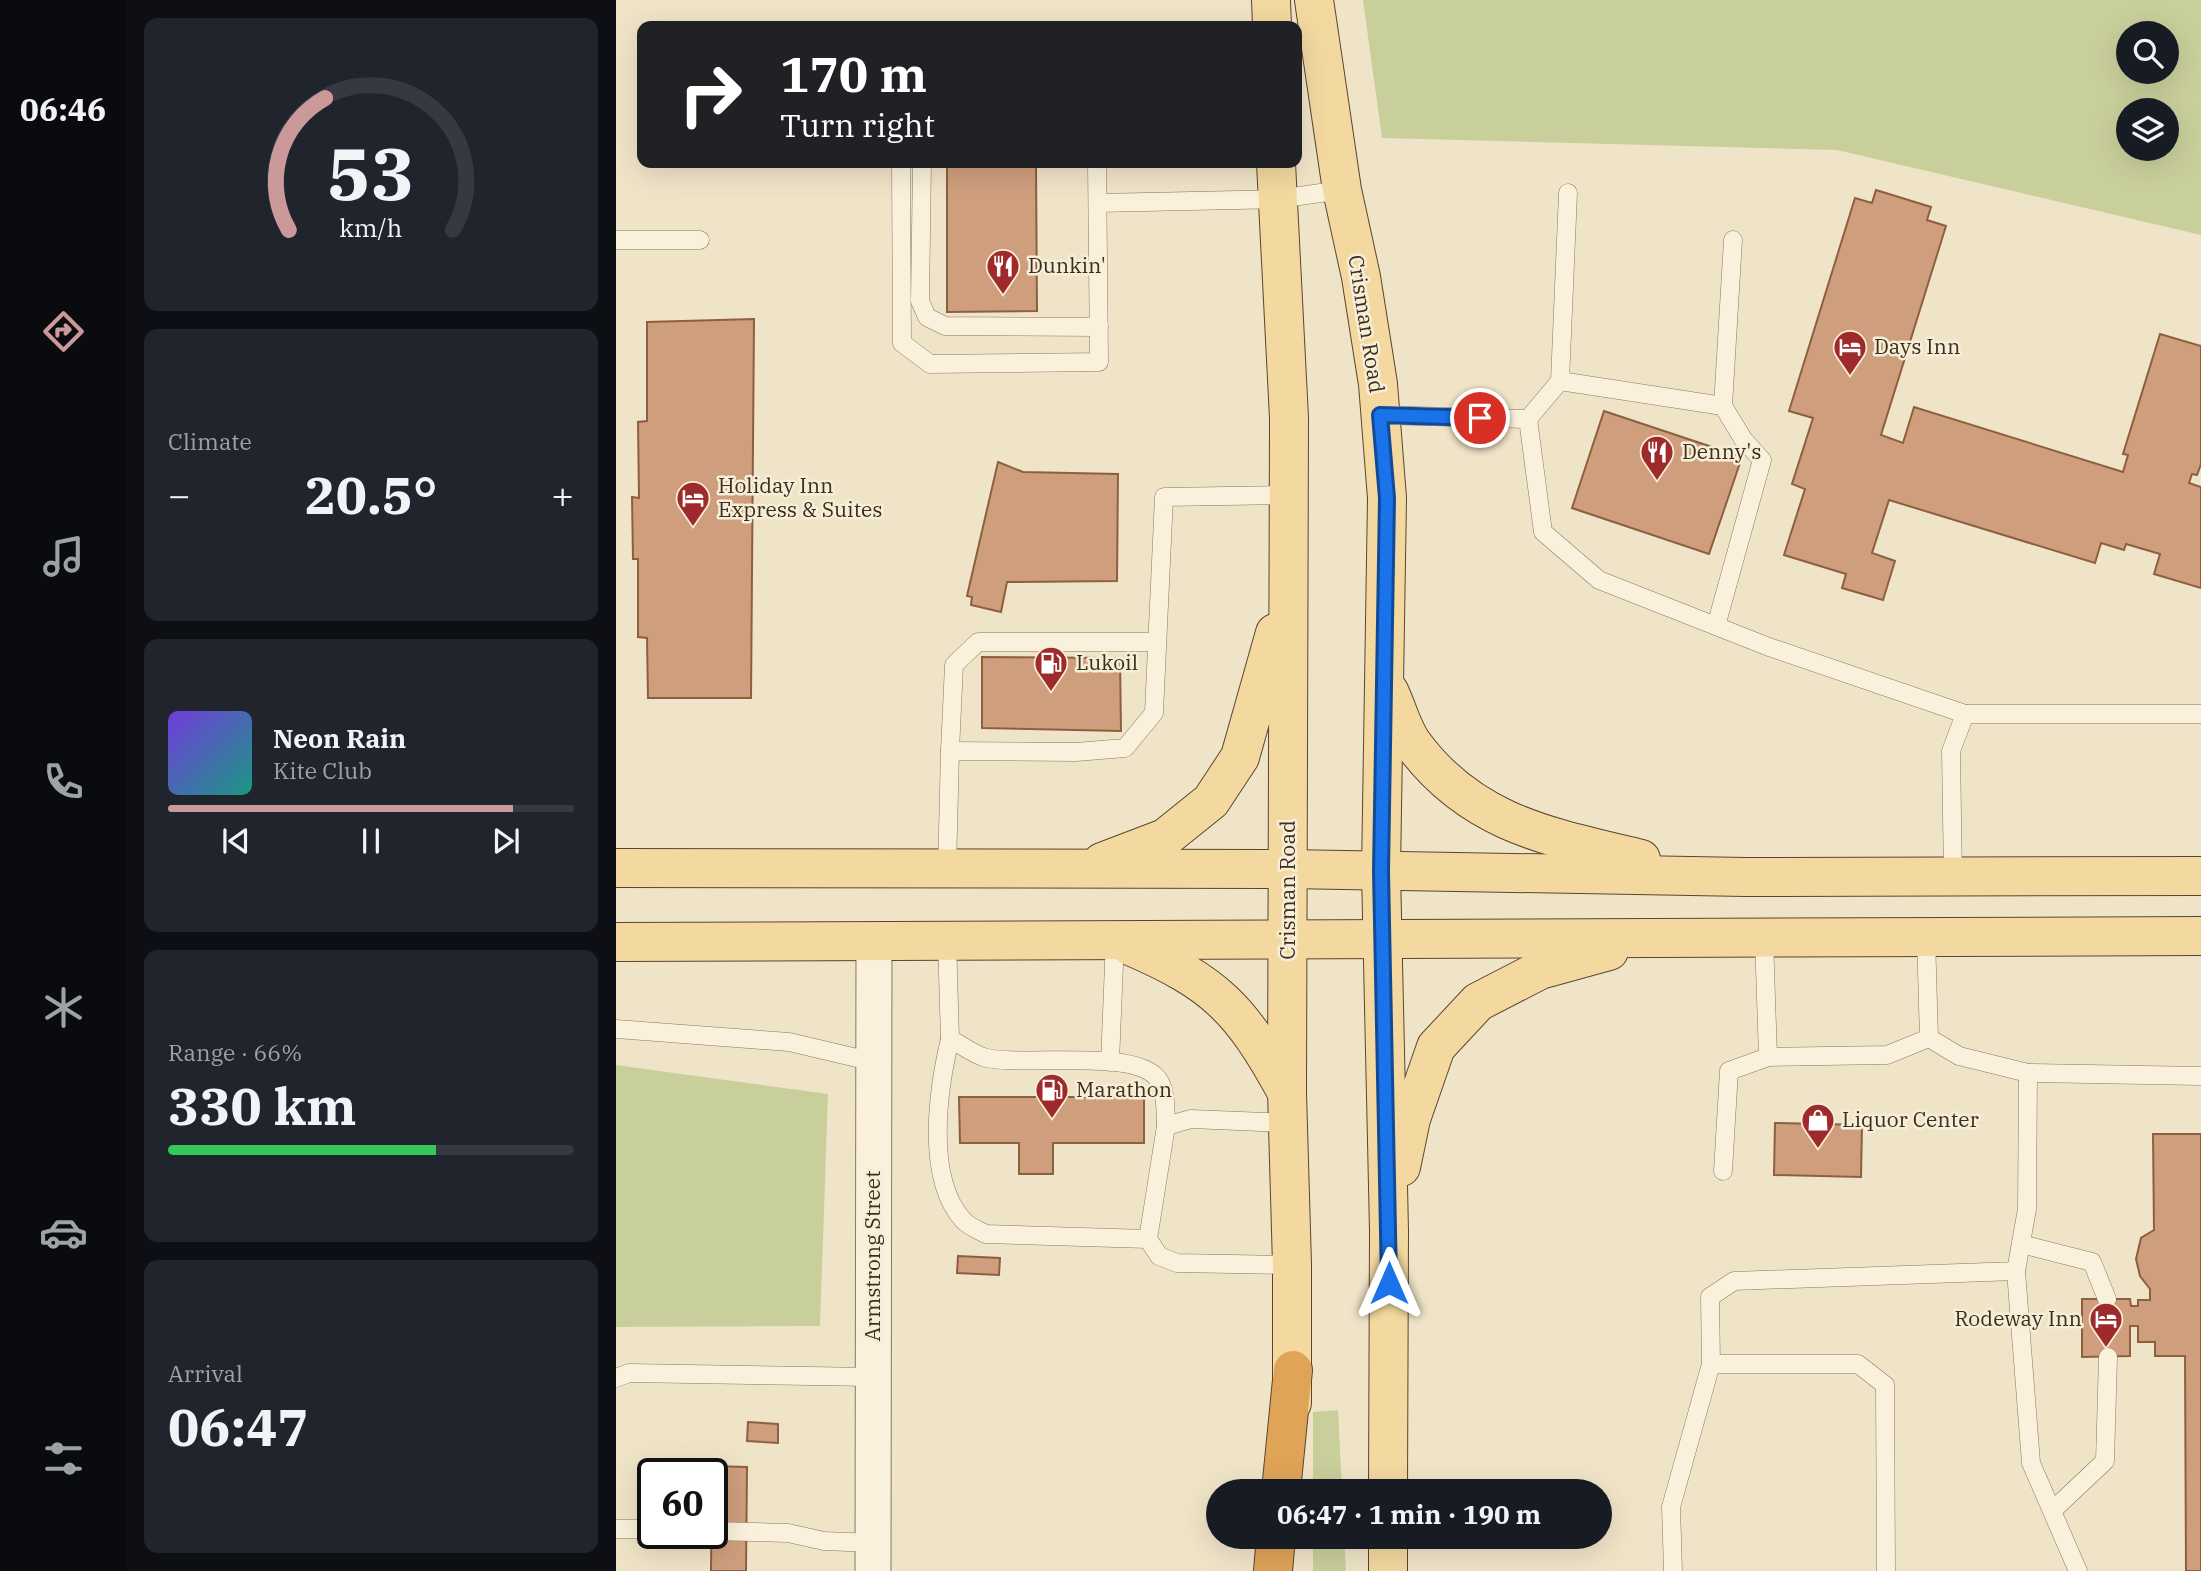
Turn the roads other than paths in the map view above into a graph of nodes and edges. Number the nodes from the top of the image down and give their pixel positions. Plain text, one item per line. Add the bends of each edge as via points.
1 (1271, 0) edge
2 (1314, 0) edge
3 (1272, 21) edge
4 (901, 168) edge
5 (922, 168) edge
6 (1097, 168) edge
7 (1277, 181) edge
8 (1342, 190) junction
9 (1568, 193) dead end
10 (1098, 203) junction
11 (616, 240) edge
12 (700, 240) dead end
13 (1734, 240) dead end
14 (1099, 327) junction
15 (1560, 381) junction
16 (1723, 406) junction
17 (1380, 415) junction
18 (1528, 419) junction
19 (1290, 495) junction
20 (1288, 588) junction
21 (1716, 625) junction
22 (1157, 642) junction
23 (1384, 679) junction
24 (1965, 714) junction
25 (2201, 714) edge
26 (950, 751) junction
27 (616, 868) edge
28 (1288, 869) junction
29 (947, 870) junction
30 (1080, 870) junction
31 (1381, 871) junction
32 (2201, 876) edge
33 (1746, 877) junction
34 (1953, 877) junction
35 (2201, 936) edge
36 (1764, 937) junction
37 (1926, 937) junction
38 (1381, 938) junction
39 (1655, 938) junction
40 (947, 940) junction
41 (1115, 940) junction
42 (1288, 940) junction
43 (874, 941) junction
44 (616, 942) edge
45 (616, 1028) edge
46 (1929, 1038) junction
47 (950, 1039) junction
48 (1768, 1057) junction
49 (874, 1062) junction
50 (1110, 1062) junction
51 (2028, 1073) junction
52 (2201, 1076) edge
53 (1287, 1108) junction
54 (1166, 1126) junction
55 (1723, 1171) dead end
56 (1389, 1231) junction
57 (1148, 1238) junction
58 (2021, 1244) junction
59 (1292, 1265) junction
60 (2016, 1271) junction
61 (2106, 1299) dead end
62 (2108, 1357) dead end
63 (1711, 1364) junction
64 (1293, 1370) junction
65 (873, 1377) junction
66 (616, 1378) edge
67 (1282, 1479) edge
68 (1291, 1479) edge
69 (1388, 1479) edge
70 (2052, 1511) junction
71 (616, 1529) edge
72 (637, 1529) edge
73 (728, 1531) edge
74 (1275, 1549) edge
75 (1290, 1549) edge
76 (1388, 1549) edge
77 (873, 1557) edge
78 (1273, 1571) edge
79 (1290, 1571) edge
80 (1388, 1571) edge
81 (1673, 1571) edge
82 (1886, 1571) edge
83 (2078, 1571) edge

1 - 3 main road
2 - 8 main road, Crisman Road
4 - 14 lane via 902,344 930,364 1099,362
5 - 14 lane via 920,301 927,317 945,326
6 - 10 lane
7 - 8 lane
7 - 10 lane
7 - 19 main road, Crisman Road
8 - 17 main road, Crisman Road via 1361,277
9 - 15 lane
10 - 14 lane
11 - 12 lane
13 - 16 lane
15 - 16 lane
15 - 18 lane
16 - 21 lane via 1762,460
17 - 18 lane
17 - 23 main road, Crisman Road via 1387,498
18 - 21 lane via 1543,533 1599,580
19 - 20 main road, Crisman Road
19 - 22 lane via 1164,497
20 - 28 main road, Crisman Road
20 - 30 main road via 1240,757 1211,801 1165,838
21 - 24 lane
22 - 26 lane via 1154,713 1125,748
22 - 26 lane via 978,642 954,665
23 - 31 main road, Crisman Road
23 - 33 main road via 1412,742 1451,788 1503,820 1661,864
24 - 25 lane
24 - 34 lane via 1951,751
26 - 29 lane
27 - 29 main road
28 - 30 main road
28 - 31 main road
28 - 42 main road, Crisman Road
29 - 30 main road
31 - 33 main road
31 - 38 main road, Crisman Road
32 - 34 main road
33 - 34 main road
35 - 37 main road
36 - 37 main road
36 - 39 main road
36 - 48 lane
37 - 46 lane
38 - 39 main road
38 - 42 main road
38 - 56 main road, Crisman Road
39 - 56 main road via 1540,970 1478,1002 1436,1047 1411,1119
40 - 41 main road
40 - 43 main road
40 - 47 lane
41 - 42 main road
41 - 50 lane
41 - 53 main road via 1178,967 1225,1000 1259,1041
42 - 53 main road, Crisman Road
43 - 44 main road
43 - 49 street, Armstrong Street
45 - 49 lane via 789,1042
46 - 48 lane via 1887,1055
46 - 51 lane via 1959,1056
47 - 50 lane via 984,1057
47 - 57 lane via 939,1104 940,1171 949,1200 964,1221 986,1234
48 - 55 lane via 1729,1071
49 - 65 street, Armstrong Street
50 - 54 lane via 1143,1069 1158,1078
51 - 52 lane
51 - 58 lane via 2027,1209
53 - 54 lane
53 - 59 main road, Crisman Road
54 - 57 lane
56 - 69 main road, Crisman Road
57 - 59 lane via 1159,1256 1177,1263
58 - 60 lane
58 - 61 lane via 2092,1262
59 - 64 main road, Crisman Road
60 - 63 lane via 1734,1281 1710,1297
60 - 70 lane via 2031,1463
62 - 70 lane via 2105,1461
63 - 81 lane via 1671,1507
63 - 82 lane via 1858,1364 1885,1385
64 - 67 highway
64 - 68 main road, Crisman Road
65 - 66 lane via 629,1373
65 - 77 street, Armstrong Street
70 - 83 lane
71 - 72 lane
73 - 77 lane via 788,1533
74 - 78 highway
75 - 79 main road
76 - 80 main road

